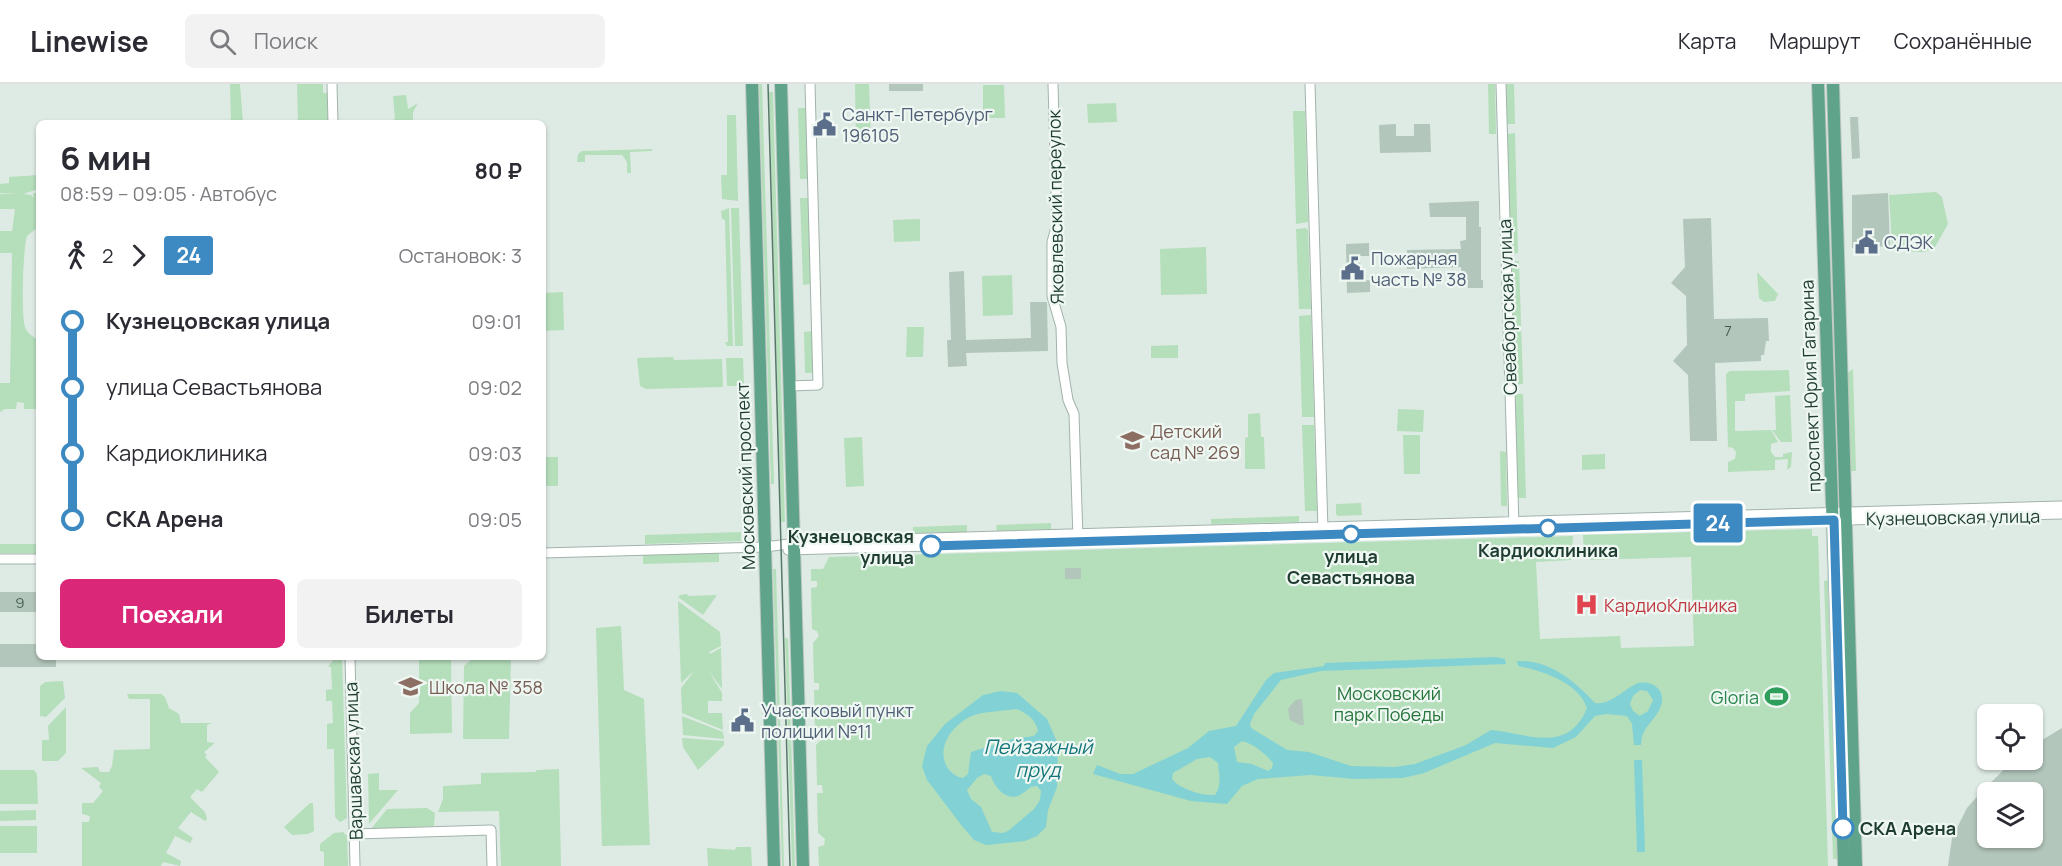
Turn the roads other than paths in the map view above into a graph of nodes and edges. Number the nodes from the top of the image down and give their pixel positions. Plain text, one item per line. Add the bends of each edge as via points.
1 (332, 84) edge
2 (752, 84) edge
3 (781, 84) edge
4 (810, 84) edge
5 (1053, 84) edge
6 (1310, 84) edge
7 (1501, 84) edge
8 (1818, 84) edge
9 (1833, 84) edge
10 (333, 120) edge
11 (789, 386) junction
12 (2062, 506) edge
13 (2062, 514) edge
14 (1840, 516) junction
15 (1514, 525) junction
16 (1323, 531) junction
17 (1078, 538) junction
18 (765, 547) junction
19 (794, 547) junction
20 (546, 553) edge
21 (0, 559) edge
22 (36, 559) edge
23 (350, 660) edge
24 (355, 834) junction
25 (355, 866) edge
26 (492, 866) edge
27 (774, 866) edge
28 (803, 866) edge
29 (1844, 866) edge
30 (1856, 866) edge

1 - 10 street
2 - 18 main road, Московский проспект
3 - 11 main road
4 - 11 street via 818,386
5 - 17 street, Яковлевский переулок via 1057,224 1052,242 1052,296 1061,327 1066,389 1074,414
6 - 16 street
7 - 15 street, Свеаборгская улица
8 - 14 main road, проспект Юрия Гагарина
9 - 14 main road, проспект Юрия Гагарина
11 - 19 main road
12 - 14 street, Кузнецовская улица
13 - 14 street, Кузнецовская улица
14 - 15 street, Кузнецовская улица
14 - 29 main road, проспект Юрия Гагарина
14 - 30 main road, проспект Юрия Гагарина
15 - 16 street, Кузнецовская улица
16 - 17 street, Кузнецовская улица
17 - 19 street, Кузнецовская улица
18 - 19 street, Кузнецовская улица
18 - 20 street, Кузнецовская улица
18 - 27 main road, Московский проспект
19 - 28 main road
21 - 22 street
23 - 24 street, Варшавская улица
24 - 25 street, Варшавская улица
24 - 26 street via 491,830

